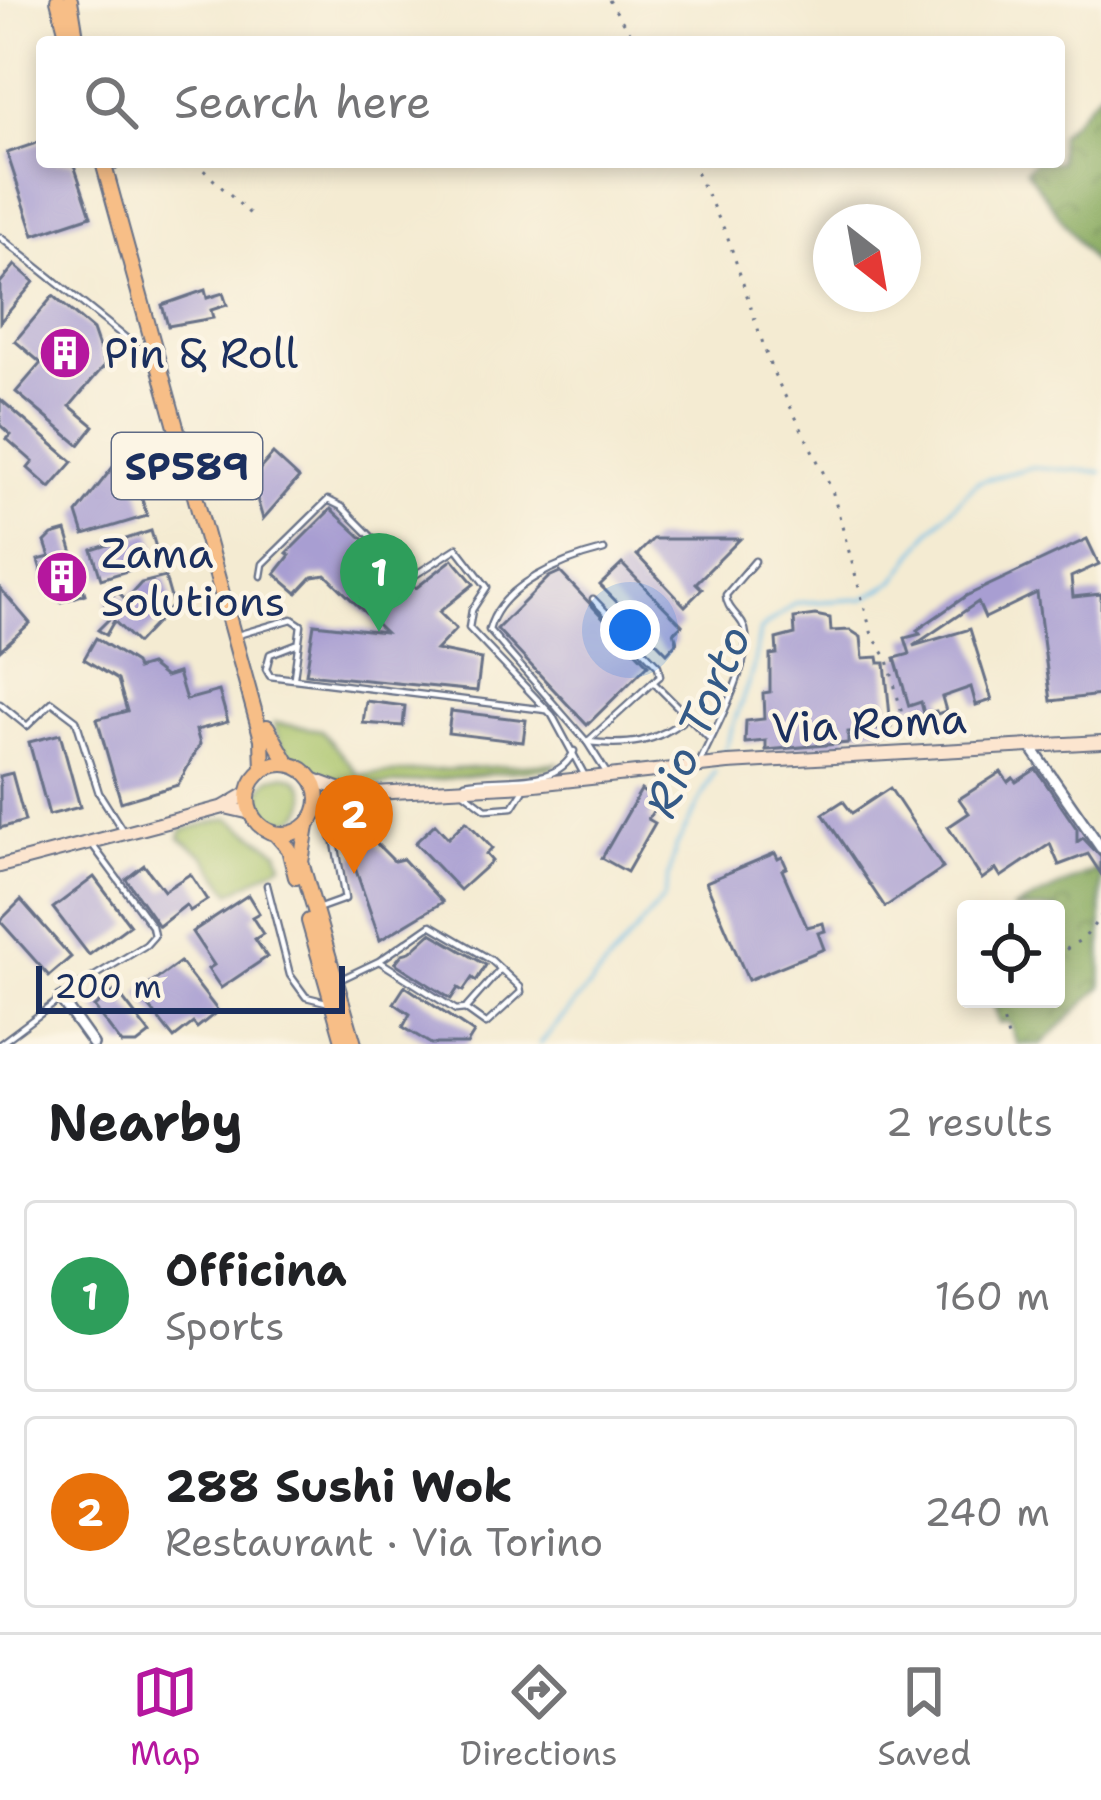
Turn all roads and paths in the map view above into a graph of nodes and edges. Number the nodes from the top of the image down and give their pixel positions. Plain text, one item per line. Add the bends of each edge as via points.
1 (58, 0) edge
2 (70, 0) edge
3 (609, 0) edge
4 (72, 36) edge
5 (73, 36) edge
6 (631, 36) edge
7 (115, 168) edge
8 (115, 168) edge
9 (201, 168) edge
10 (694, 168) edge
11 (250, 214) dead end
12 (0, 237) edge
13 (156, 353) junction
14 (604, 550) dead end
15 (755, 561) dead end
16 (261, 576) dead end
17 (593, 599) dead end
18 (241, 634) junction
19 (296, 644) junction
20 (294, 677) junction
21 (653, 682) junction
22 (0, 704) edge
23 (546, 710) junction
24 (687, 717) junction
25 (710, 740) junction
26 (587, 742) junction
27 (1101, 742) edge
28 (1034, 750) junction
29 (574, 751) junction
30 (913, 755) junction
31 (288, 764) junction
32 (705, 766) junction
33 (263, 770) junction
34 (608, 777) junction
35 (586, 778) junction
36 (312, 779) junction
37 (526, 785) junction
38 (454, 790) junction
39 (248, 793) junction
40 (354, 794) junction
41 (224, 807) junction
42 (318, 808) junction
43 (250, 813) junction
44 (307, 826) junction
45 (124, 833) junction
46 (276, 834) junction
47 (334, 837) joint
48 (90, 842) junction
49 (1101, 848) edge
50 (0, 866) edge
51 (267, 885) dead end
52 (315, 910) junction
53 (1101, 916) edge
54 (1065, 950) edge
55 (379, 961) junction
56 (499, 971) junction
57 (337, 981) junction
58 (60, 998) junction
59 (332, 1001) junction
60 (1000, 1008) edge
61 (465, 1009) junction
62 (0, 1044) edge
63 (93, 1044) edge
64 (344, 1044) edge
65 (354, 1044) edge
66 (1010, 1044) edge

1 - 4 main road
2 - 5 main road
3 - 6 path
7 - 13 main road, SP589
8 - 18 main road, SP589
9 - 11 path
10 - 30 path via 727,235 771,368 832,490 872,634 889,660 904,748
12 - 13 lane via 142,351
13 - 33 main road, SP589 via 262,739
14 - 26 lane via 526,582 489,630
15 - 25 lane via 726,595 746,643
16 - 23 lane via 262,564 328,500 415,575 457,548 487,587 470,628
17 - 21 lane via 658,666
18 - 19 lane via 292,619 301,625
18 - 31 main road, SP589 via 268,730
19 - 20 lane
19 - 20 lane via 267,658 270,676
20 - 23 lane
21 - 24 lane
21 - 26 lane
22 - 45 lane via 27,726 52,702 76,720 99,793
23 - 29 lane
24 - 25 lane
24 - 26 lane via 642,742
25 - 32 lane
26 - 34 lane
27 - 28 street, Via Roma
28 - 30 street, Via Roma
28 - 49 street
29 - 35 lane
29 - 38 lane via 547,776 471,781
30 - 32 street, Via Roma
31 - 33 main road
31 - 36 main road
32 - 34 street, Via Roma
33 - 39 main road
34 - 35 street, Via Roma
35 - 37 street, Via Roma
36 - 40 street
36 - 42 main road
37 - 38 street, Via Roma
37 - 38 lane via 513,807 485,809
38 - 40 street, Via Roma
39 - 41 street
39 - 43 main road
40 - 42 street
40 - 47 street via 353,821
41 - 43 street
41 - 45 street
42 - 44 main road
43 - 46 main road
44 - 46 main road
44 - 52 main road via 301,862
45 - 48 street
46 - 59 main road via 290,849
47 - 52 lane via 344,899
48 - 50 street
48 - 58 lane via 154,936
51 - 59 lane via 290,975 314,1002
52 - 57 main road
53 - 54 path
55 - 56 lane via 431,925
55 - 57 lane
55 - 61 lane
56 - 61 lane
56 - 61 lane via 520,992 486,1024
57 - 65 main road
58 - 62 lane
58 - 63 street
59 - 64 main road
60 - 66 path

